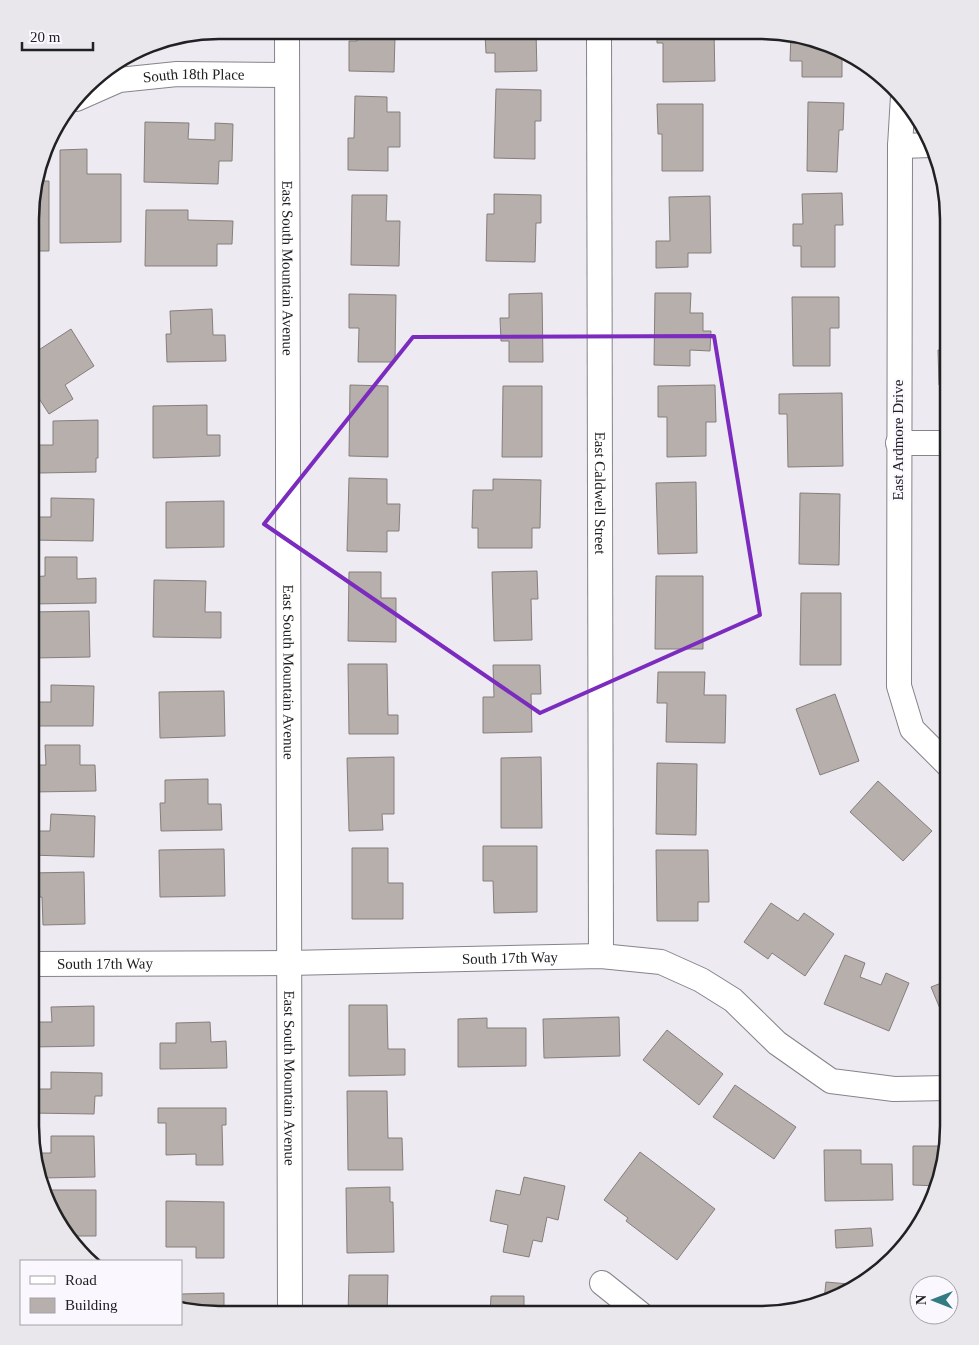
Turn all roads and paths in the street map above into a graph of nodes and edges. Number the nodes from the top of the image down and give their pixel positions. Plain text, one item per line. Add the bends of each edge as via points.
1 (287, 39) edge
2 (599, 39) edge
3 (287, 75) junction
4 (92, 92) edge
5 (902, 108) edge
6 (925, 145) edge
7 (900, 146) junction
8 (898, 443) junction
9 (940, 443) edge
10 (940, 757) edge
11 (602, 956) junction
12 (289, 963) junction
13 (39, 964) edge
14 (940, 1088) edge
15 (602, 1283) dead end
16 (290, 1306) edge
17 (631, 1306) edge

1 - 3 street, East South Mountain Avenue
2 - 11 street, East Caldwell Street
3 - 4 street, South 18th Place via 177,74 119,80
3 - 12 street, East South Mountain Avenue
5 - 7 street, East Ardmore Drive
6 - 7 street
7 - 8 street, East Ardmore Drive
8 - 9 street
8 - 10 street, East Ardmore Drive via 899,686 912,730
11 - 12 street, South 17th Way
11 - 14 street, South 17th Way via 661,962 701,980 734,1000 777,1043 831,1081 894,1089
12 - 13 street, South 17th Way
12 - 16 street, East South Mountain Avenue
15 - 17 street

